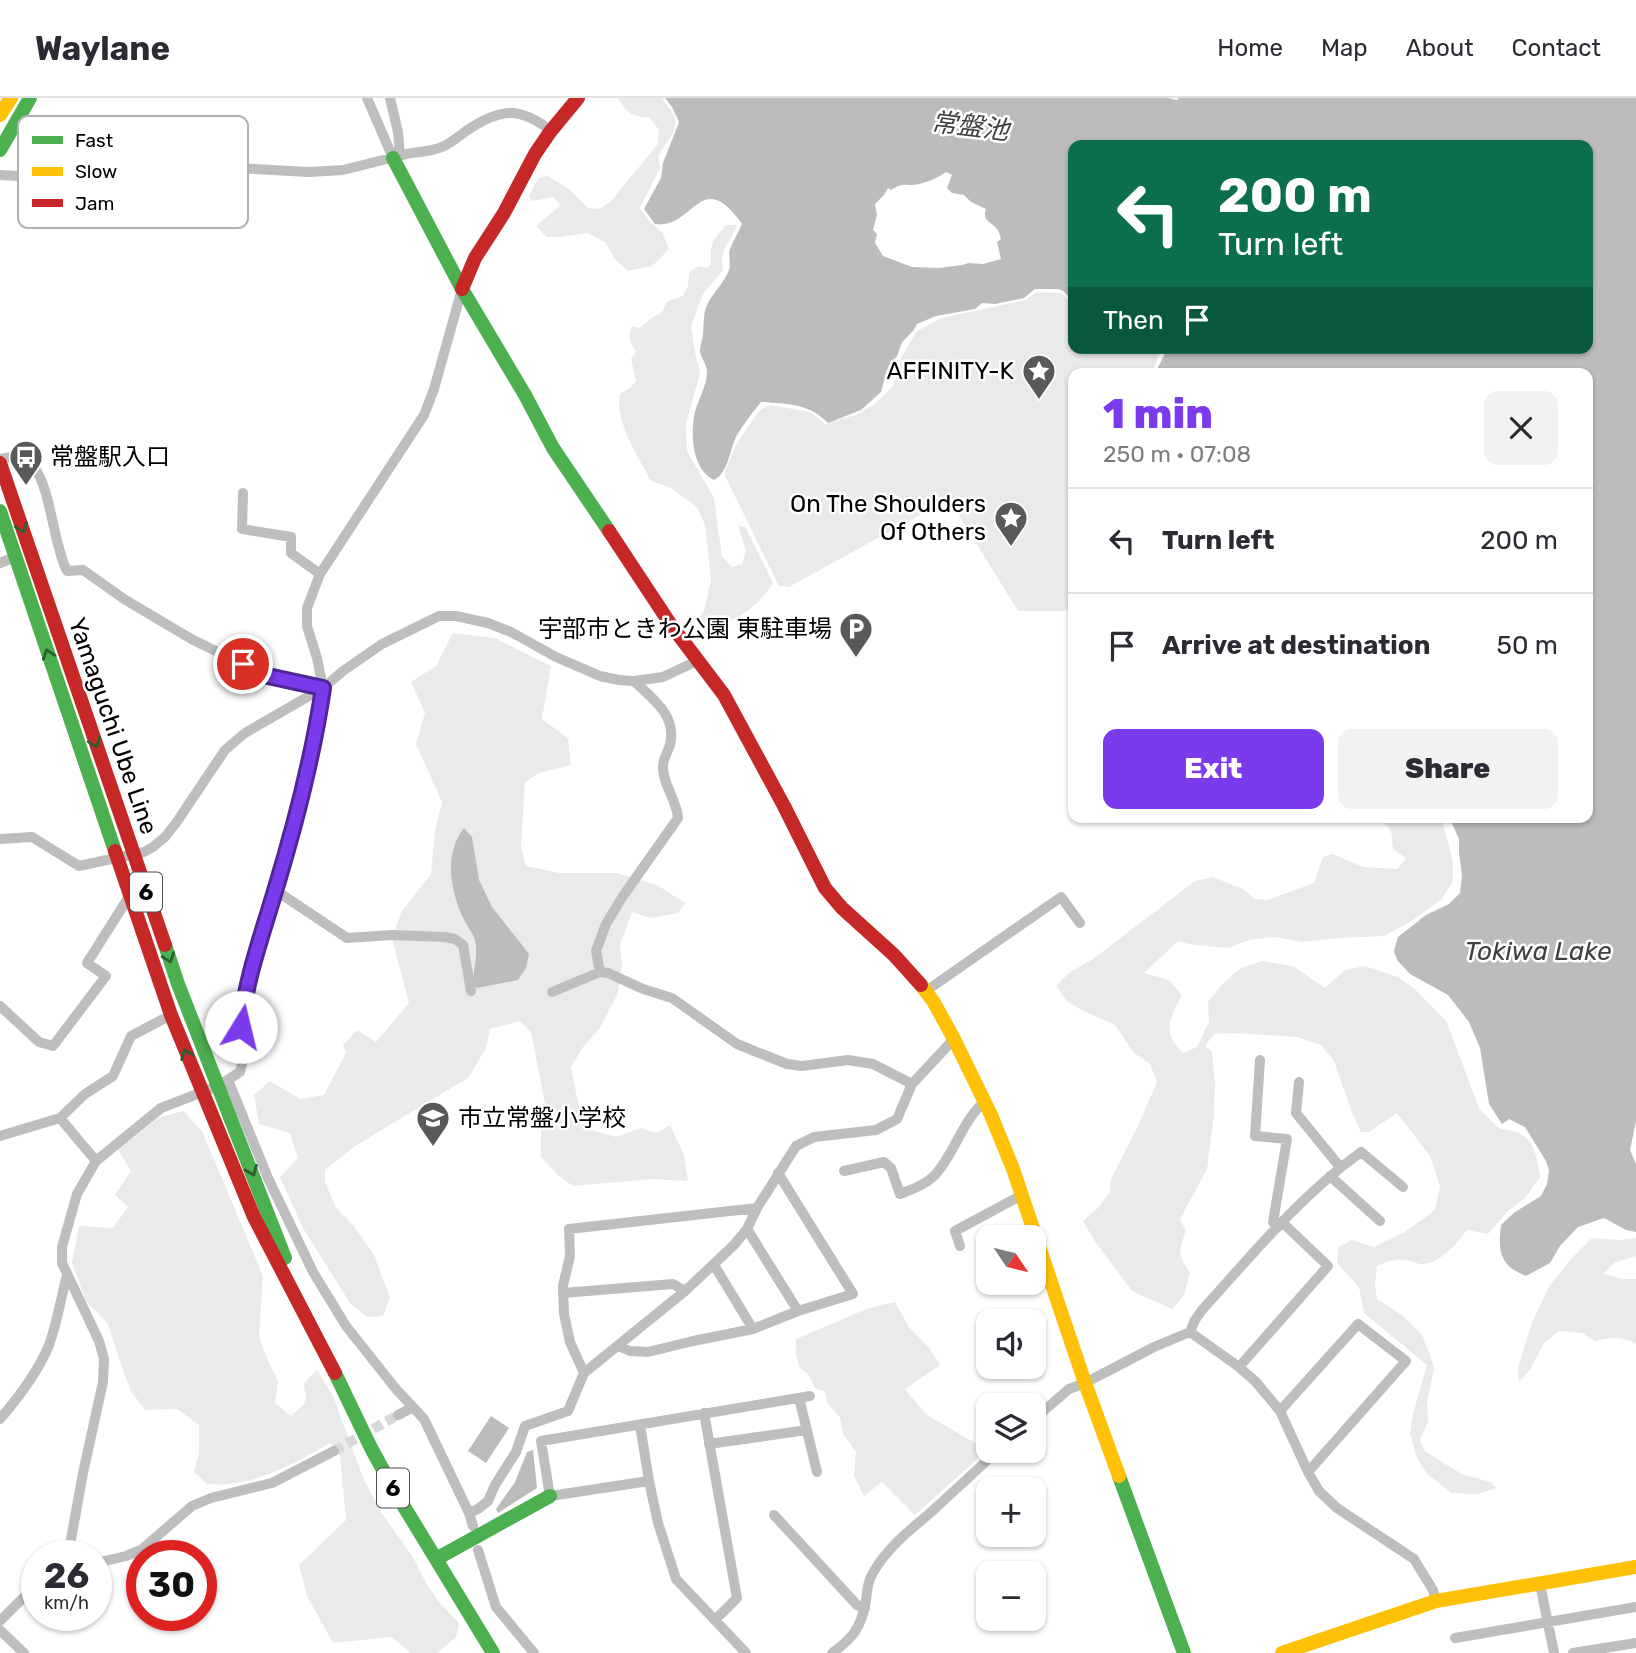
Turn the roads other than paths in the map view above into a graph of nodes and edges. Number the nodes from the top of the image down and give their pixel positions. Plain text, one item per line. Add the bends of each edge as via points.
1 (11, 98) edge
2 (30, 98) edge
3 (367, 98) edge
4 (390, 98) edge
5 (578, 98) edge
6 (0, 115) edge
7 (20, 116) edge
8 (18, 119) edge
9 (551, 131) junction
10 (0, 150) edge
11 (397, 157) junction
12 (248, 169) edge
13 (0, 175) edge
14 (18, 176) edge
15 (462, 289) junction
16 (0, 461) edge
17 (243, 493) dead end
18 (0, 511) edge
19 (15, 557) junction
20 (0, 563) edge
21 (320, 574) junction
22 (699, 660) junction
23 (634, 681) junction
24 (323, 688) junction
25 (0, 839) edge
26 (126, 857) junction
27 (275, 890) junction
28 (130, 895) junction
29 (1080, 923) dead end
30 (600, 972) junction
31 (471, 991) dead end
32 (926, 991) junction
33 (552, 992) dead end
34 (0, 1006) edge
35 (171, 1015) junction
36 (954, 1040) junction
37 (1260, 1060) dead end
38 (1299, 1082) dead end
39 (223, 1083) junction
40 (912, 1084) junction
41 (202, 1093) junction
42 (985, 1101) junction
43 (60, 1118) junction
44 (0, 1136) edge
45 (96, 1161) junction
46 (1340, 1167) junction
47 (844, 1171) dead end
48 (778, 1173) junction
49 (1330, 1176) junction
50 (1403, 1187) dead end
51 (1022, 1195) junction
52 (757, 1208) junction
53 (1380, 1221) dead end
54 (1280, 1225) junction
55 (747, 1229) junction
56 (960, 1246) dead end
57 (714, 1265) junction
58 (67, 1275) junction
59 (685, 1291) junction
60 (563, 1293) junction
61 (798, 1311) junction
62 (306, 1316) junction
63 (753, 1329) junction
64 (1190, 1332) junction
65 (618, 1346) junction
66 (1239, 1367) junction
67 (584, 1373) junction
68 (1084, 1384) junction
69 (413, 1407) junction
70 (1046, 1409) edge
71 (1280, 1411) junction
72 (705, 1413) junction
73 (398, 1415) tunnel mouth
74 (0, 1419) edge
75 (639, 1425) junction
76 (807, 1430) junction
77 (709, 1444) junction
78 (334, 1451) tunnel mouth
79 (985, 1463) edge
80 (817, 1472) dead end
81 (1308, 1472) junction
82 (649, 1481) junction
83 (550, 1496) junction
84 (468, 1513) junction
85 (774, 1515) dead end
86 (473, 1526) dead end
87 (71, 1540) edge
88 (157, 1540) edge
89 (478, 1550) dead end
90 (436, 1559) junction
91 (1636, 1567) edge
92 (1540, 1584) junction
93 (21, 1600) edge
94 (1436, 1601) junction
95 (1636, 1607) edge
96 (864, 1608) junction
97 (0, 1620) edge
98 (715, 1620) junction
99 (1548, 1623) junction
100 (0, 1630) edge
101 (1455, 1638) dead end
102 (1636, 1643) edge
103 (24, 1653) edge
104 (492, 1653) edge
105 (534, 1653) edge
106 (746, 1653) edge
107 (832, 1653) edge
108 (1184, 1653) edge
109 (1282, 1653) edge
110 (1554, 1653) edge
111 (1573, 1653) edge

1 - 6 main road
2 - 7 main road
3 - 11 street
4 - 11 street via 398,132
5 - 9 main road
8 - 10 main road
9 - 11 street via 529,117 495,114 441,148
9 - 15 main road via 474,258
11 - 12 street via 343,170
11 - 15 main road
13 - 14 street
15 - 21 street via 424,415
15 - 22 main road via 552,448
16 - 24 street via 20,456 33,467 68,572 83,570 192,639 268,676
16 -> 26 main road, Yamaguchi Ube Line / 6
17 - 21 street via 242,529 292,537 291,553
18 - 19 main road, Yamaguchi Ube Line / 6
19 - 20 street
26 -> 19 main road, Yamaguchi Ube Line / 6
21 - 24 street via 307,608 307,626
22 - 23 street via 663,677
22 - 32 main road via 724,695 825,887
23 - 24 street via 600,676 488,623 439,616 382,644
23 - 30 street via 667,716 672,729 663,765 678,818 606,923 596,951
24 - 26 street via 235,741 165,837 144,852
24 - 27 street via 309,769
25 - 26 street via 32,837 79,866
26 - 28 main road, Yamaguchi Ube Line / 6
26 -> 39 main road, Yamaguchi Ube Line / 6
27 - 31 street via 347,938 455,939 463,945
27 - 39 street via 243,1008 240,1072
28 - 34 street via 88,963 106,976 53,1046 39,1042
28 - 35 main road, Yamaguchi Ube Line / 6
29 - 32 street via 1061,897
30 - 33 street
30 - 40 street via 672,998 737,1044 787,1064 848,1060 873,1064
32 - 36 main road
41 -> 35 main road, Yamaguchi Ube Line / 6
35 - 43 street via 131,1035 113,1076
36 - 40 street
36 - 42 main road
37 - 54 street via 1255,1136 1287,1139 1273,1222
38 - 46 street via 1296,1113
39 - 41 street
39 -> 62 main road, Yamaguchi Ube Line / 6
39 - 69 street via 313,1272 346,1326
40 - 48 street via 897,1119 876,1130 806,1140 796,1146
41 - 45 street via 162,1108
41 - 62 main road, Yamaguchi Ube Line / 6 via 254,1217
42 - 47 street via 940,1168 922,1185 900,1194 891,1168 884,1162
42 - 51 main road
43 - 44 street
43 - 45 street
45 - 58 street via 77,1194 62,1247
46 - 49 street
46 - 50 street via 1361,1152
48 - 52 street
48 - 61 street via 853,1294
49 - 53 street
49 - 54 street
51 - 56 street via 955,1231
51 - 68 main road
52 - 55 street
52 - 60 street via 569,1229 570,1256
54 - 64 street via 1202,1310
54 - 66 street via 1328,1266
55 - 57 street
55 - 61 street
57 - 59 street
57 - 63 street
58 - 74 street via 49,1345 33,1376
58 - 87 street via 104,1359
59 - 60 street via 673,1284
59 - 65 street
60 - 67 street via 569,1342
61 - 63 street
62 - 90 main road, Yamaguchi Ube Line / 6 via 371,1448
63 - 65 street via 648,1352
64 - 66 street
64 - 68 street
65 - 67 street
66 - 71 street
67 - 84 street via 568,1411 525,1426 516,1452 488,1500
68 - 70 street via 1069,1389
68 - 108 main road
69 - 73 street
69 - 84 street via 424,1419
71 - 81 street
71 - 81 street via 1359,1324 1406,1361
72 - 75 street
72 - 76 street via 805,1397
72 - 77 street
75 - 82 street
75 - 83 street via 541,1441
76 - 77 street
76 - 80 street
77 - 98 street via 737,1598
78 - 88 street via 272,1483 192,1506
79 - 96 street via 884,1556 869,1581
81 - 94 street via 1337,1508 1414,1559
82 - 83 street
82 - 98 street via 677,1579
83 - 90 main road
84 - 86 street
85 - 96 street
89 - 105 street via 496,1607
90 - 104 main road, Yamaguchi Ube Line / 6
91 - 92 main road
92 - 94 main road
92 - 99 street
93 - 97 street
94 - 109 main road
95 - 99 street
96 - 107 street via 856,1633
98 - 106 street
99 - 101 street
99 - 110 street
100 - 103 street
102 - 111 street

